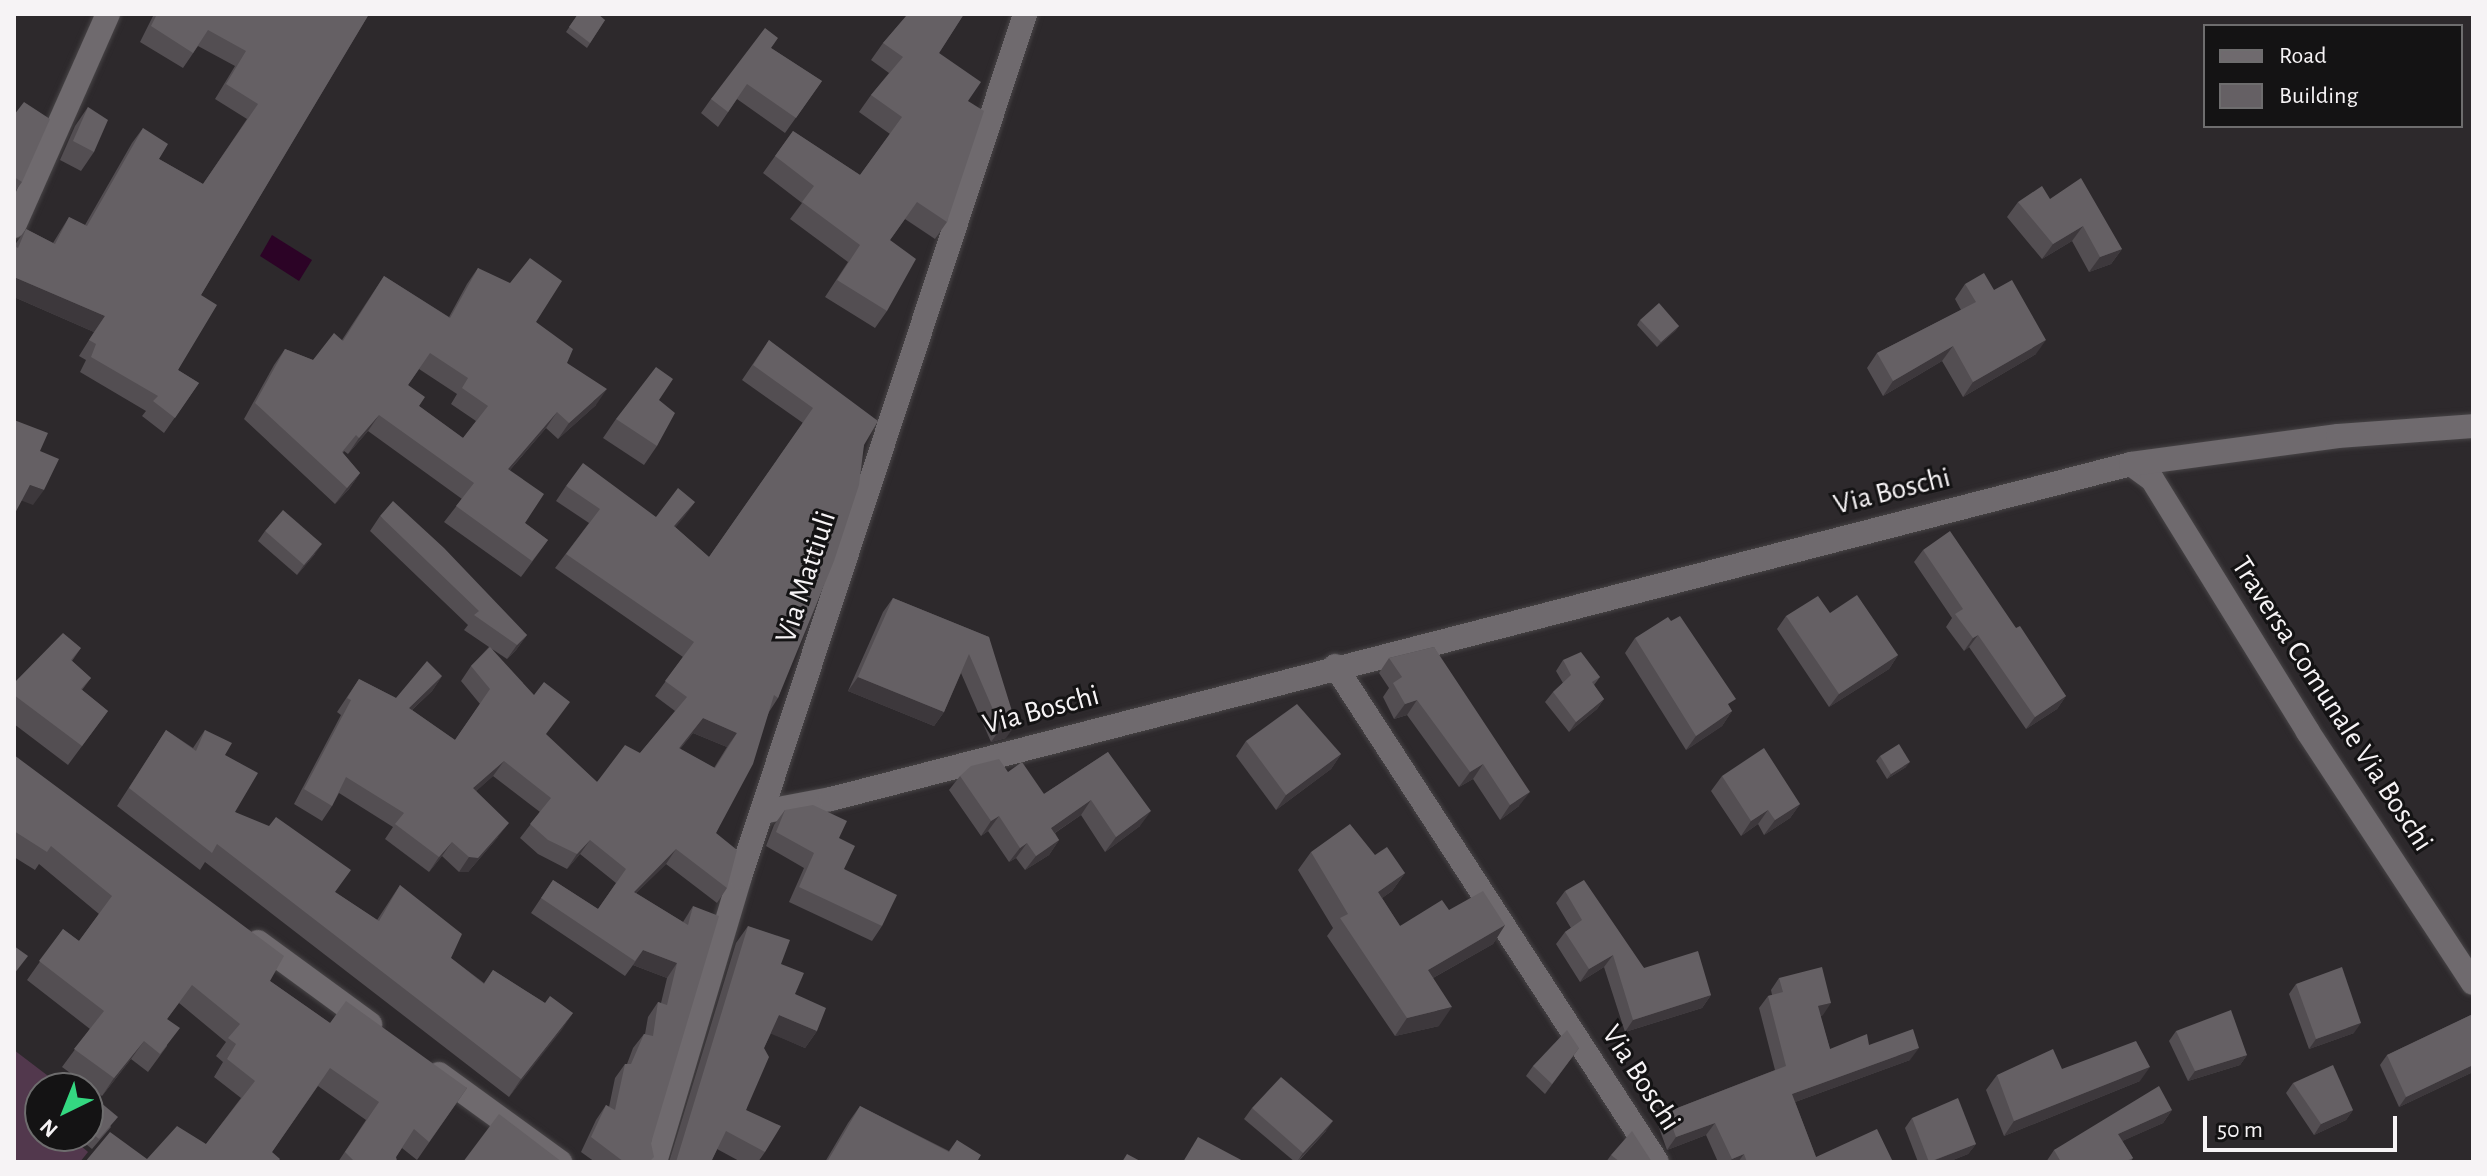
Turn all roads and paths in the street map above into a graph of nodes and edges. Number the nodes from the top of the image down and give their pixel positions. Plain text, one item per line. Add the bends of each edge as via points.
1 (108, 14) edge
2 (1025, 14) edge
3 (14, 226) edge
4 (2473, 426) edge
5 (2131, 464) junction
6 (1335, 666) junction
7 (762, 812) junction
8 (238, 928) edge
9 (2473, 983) edge
10 (392, 1040) edge
11 (418, 1059) edge
12 (560, 1162) edge
13 (655, 1162) edge
14 (1657, 1162) edge

1 - 3 street
2 - 7 street, Via Mattiuli
4 - 5 street, Via Boschi via 2338,436
5 - 6 street, Via Boschi
5 - 9 street, Traversa Comunale Via Boschi via 2152,479 2308,732
6 - 7 street, Via Boschi via 831,799
6 - 14 street, Via Boschi
7 - 13 street, Via Mattiuli
8 - 10 street
11 - 12 street

